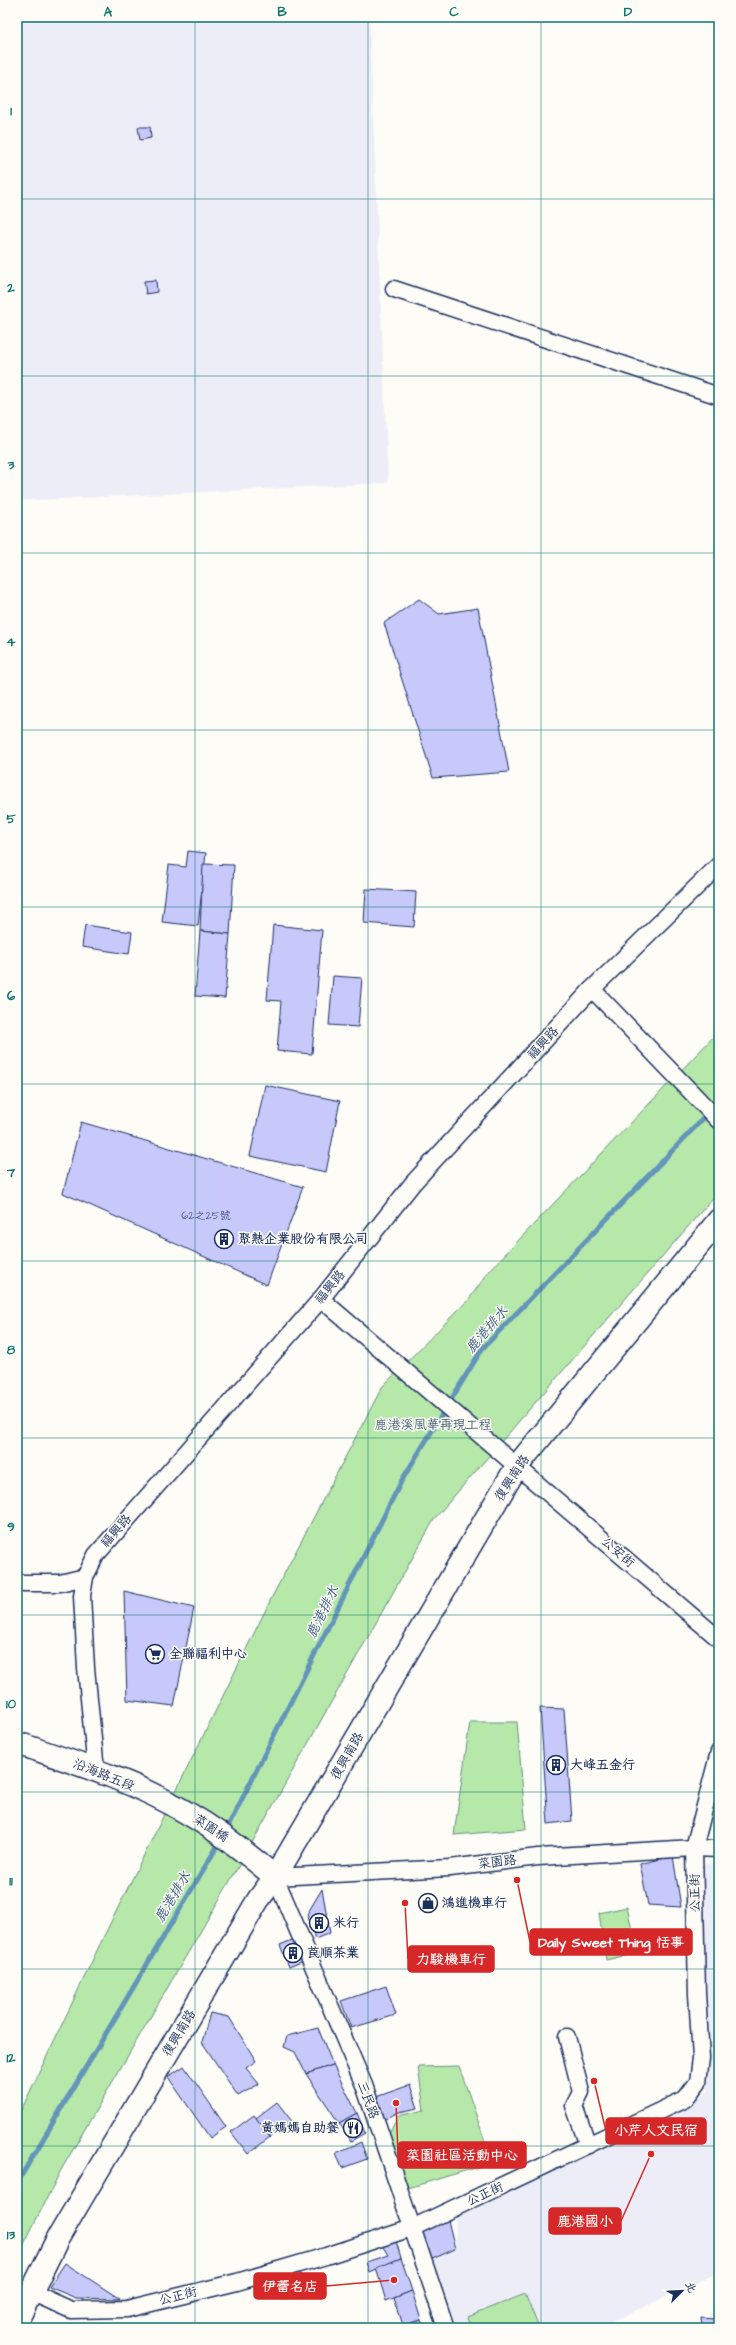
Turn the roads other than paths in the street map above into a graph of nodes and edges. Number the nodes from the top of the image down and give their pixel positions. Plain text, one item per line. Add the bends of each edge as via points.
1 (394, 289) dead end
2 (719, 396) edge
3 (719, 865) edge
4 (592, 990) junction
5 (719, 1121) edge
6 (719, 1220) edge
7 (321, 1299) junction
8 (517, 1466) junction
9 (85, 1577) junction
10 (17, 1583) edge
11 (719, 1639) edge
12 (17, 1743) edge
13 (719, 1752) edge
14 (96, 1770) junction
15 (189, 1814) joint
16 (694, 1848) junction
17 (719, 1849) edge
18 (276, 1877) junction
19 (567, 2037) dead end
20 (588, 2145) junction
21 (412, 2228) junction
22 (31, 2292) junction
23 (17, 2321) edge
24 (446, 2328) edge

1 - 2 street
3 - 4 street, 福興路
4 - 5 street
4 - 7 street, 福興路 via 413,1183
6 - 8 street, 復興南路
7 - 8 street, 公安街
7 - 9 street, 福興路 via 96,1555
8 - 11 street, 公安街
8 - 18 street, 復興南路
9 - 10 street via 60,1583
9 - 14 street, 福興路 via 82,1604
12 - 14 street, 沿海路五段
13 - 16 street, 公正街
14 - 15 street, 沿海路五段
15 - 18 street, 菜園橋 via 234,1843
16 - 17 street, 菜園路
16 - 18 street, 菜園路 via 538,1857 450,1868
16 - 20 street, 公正街 via 701,2058 698,2082 685,2099
18 - 21 street, 三民路 via 364,2085
18 - 22 street, 復興南路 via 258,1900 66,2225
19 - 20 street via 581,2092 574,2106
20 - 21 street, 公正街
21 - 22 street, 公正街 via 237,2282 127,2309 71,2310
21 - 24 street, 三民路
22 - 23 street, 復興南路

